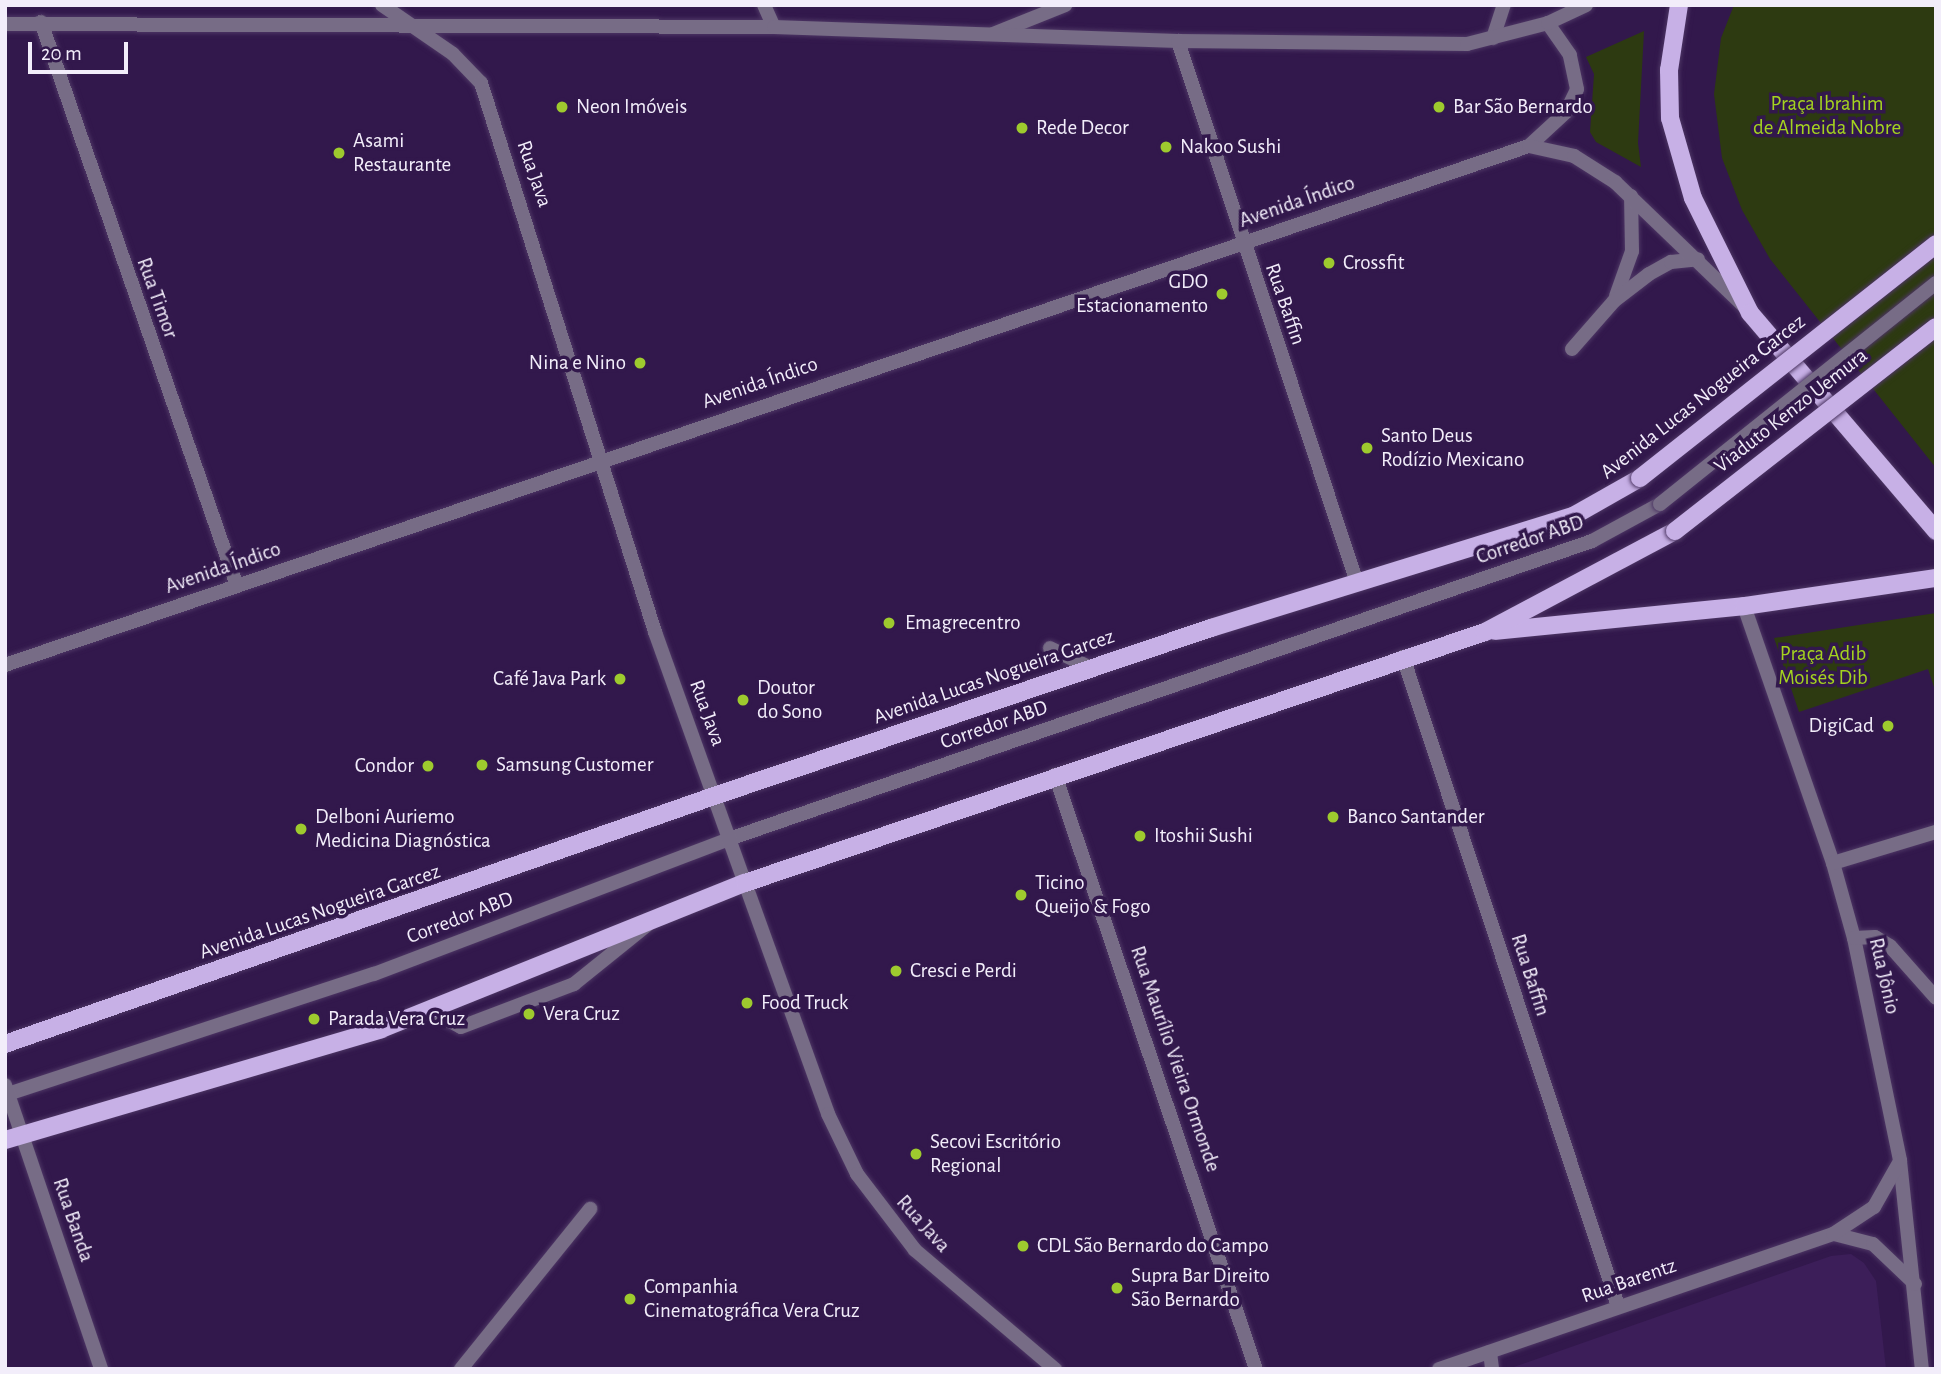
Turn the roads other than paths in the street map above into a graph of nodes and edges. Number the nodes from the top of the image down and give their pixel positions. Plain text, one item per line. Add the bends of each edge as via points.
1 (382, 5) edge
2 (764, 5) edge
3 (1065, 5) edge
4 (1504, 5) edge
5 (1586, 5) edge
6 (1679, 5) edge
7 (41, 22) junction
8 (1548, 23) junction
9 (5, 24) edge
10 (22, 25) junction
11 (408, 25) junction
12 (774, 27) junction
13 (5, 31) edge
14 (993, 34) junction
15 (1493, 38) junction
16 (1178, 41) junction
17 (1529, 146) junction
18 (1631, 196) junction
19 (1241, 242) junction
20 (1936, 244) edge
21 (1698, 259) junction
22 (1936, 284) edge
23 (1614, 301) junction
24 (1750, 313) junction
25 (1936, 327) edge
26 (1572, 349) dead end
27 (603, 459) junction
28 (1936, 531) edge
29 (1936, 578) edge
30 (1356, 580) junction
31 (237, 586) junction
32 (1744, 606) junction
33 (1485, 632) junction
34 (1050, 649) dead end
35 (1403, 657) junction
36 (5, 666) edge
37 (1091, 668) junction
38 (1055, 775) junction
39 (714, 796) junction
40 (1936, 832) edge
41 (729, 839) junction
42 (1833, 863) junction
43 (745, 883) junction
44 (655, 918) junction
45 (1854, 938) junction
46 (1936, 998) edge
47 (429, 1010) junction
48 (5, 1044) edge
49 (6, 1092) edge
50 (13, 1138) edge
51 (1900, 1161) junction
52 (590, 1209) dead end
53 (1833, 1234) junction
54 (1915, 1284) junction
55 (1618, 1306) junction
56 (1490, 1352) junction
57 (1258, 1365) edge
58 (101, 1369) edge
59 (461, 1369) edge
60 (1055, 1369) edge
61 (1439, 1369) edge
62 (1492, 1369) edge
63 (1922, 1369) edge

1 - 11 street, Rua Java
2 - 12 street
3 - 14 street
4 - 15 street
5 - 8 street
6 - 24 main road via 1668,81 1675,142 1693,198
7 - 10 street
7 - 11 street
7 - 31 street, Rua Timor
8 - 15 street
8 - 17 street, Avenida Índico via 1570,55 1577,89 1566,112
9 - 10 street
10 - 13 street
11 - 12 street
11 - 27 street, Rua Java via 453,54 481,83
12 - 14 street
14 - 16 street
15 - 16 street via 1467,44
16 - 19 street, Rua Baffin
17 - 18 street via 1574,156
17 - 19 street, Avenida Índico
18 - 21 street
18 - 23 street via 1632,251
19 - 27 street, Avenida Índico
19 - 30 street, Rua Baffin
20 - 30 main road, Avenida Lucas Nogueira Garcez, bridge via 1640,478 1575,515
21 - 23 street via 1661,266
21 - 24 street
22 - 41 street, Corredor ABD, bridge via 1660,504 1592,541
23 - 26 street
24 - 28 main road
25 - 33 main road, Viaduto Kenzo Uemura, bridge via 1675,531
27 - 31 street, Avenida Índico
27 - 39 street, Rua Java via 655,632
29 - 32 main road
30 - 37 main road, Avenida Lucas Nogueira Garcez
31 - 36 street, Avenida Índico
32 - 33 main road
32 - 42 street, Rua Jônio
33 - 35 main road
34 - 37 street
35 - 38 main road
35 - 55 street, Rua Baffin
37 - 39 main road, Avenida Lucas Nogueira Garcez
38 - 43 main road
38 - 57 street, Rua Maurílio Vieira Ormonde
39 - 41 street, Rua Java
39 - 48 main road, Avenida Lucas Nogueira Garcez
40 - 42 street
41 - 43 street, Rua Java
41 - 49 street, Corredor ABD via 374,974
42 - 45 street, Rua Jônio
43 - 44 main road
43 - 60 street, Rua Java via 828,1114 876,1203 947,1280
44 - 47 main road
44 - 47 street via 574,984 461,1027
45 - 46 street via 1875,937 1891,946
45 - 51 street, Rua Jônio
47 - 50 main road via 381,1029
49 - 50 street, Rua Banda
50 - 58 street, Rua Banda
51 - 53 street, Rua Barentz via 1874,1207
51 - 54 street, Rua Jônio
52 - 59 street
53 - 54 street via 1873,1244
53 - 55 street, Rua Barentz
54 - 63 street, Rua Jônio
55 - 56 street, Rua Barentz
56 - 61 street, Rua Barentz
56 - 62 street

